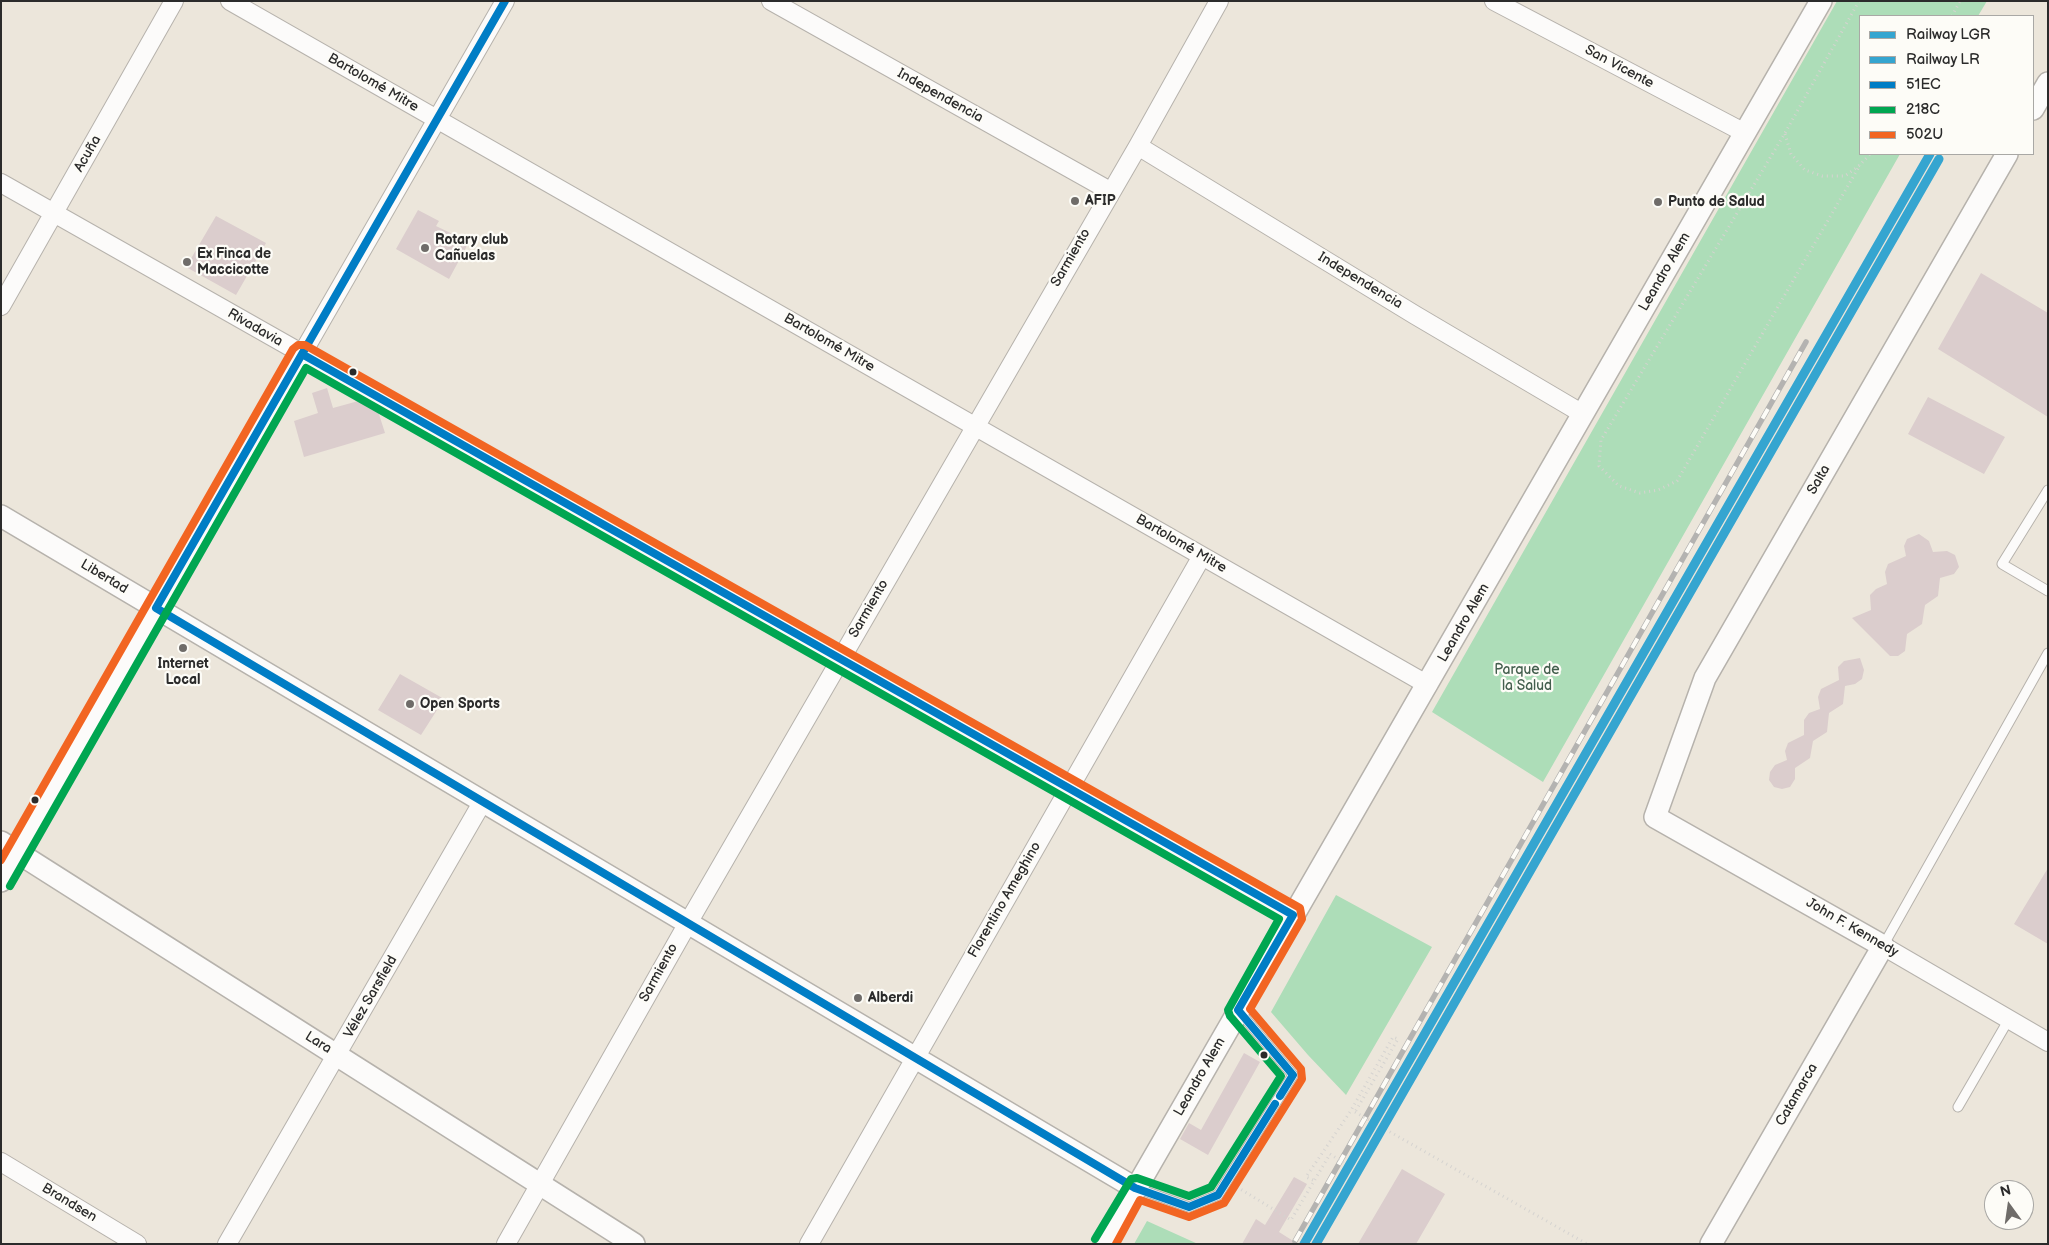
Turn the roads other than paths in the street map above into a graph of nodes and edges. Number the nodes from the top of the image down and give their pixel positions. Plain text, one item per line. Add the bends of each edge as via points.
1 (174, 1) edge
2 (230, 1) edge
3 (505, 1) edge
4 (771, 1) edge
5 (1219, 1) edge
6 (1494, 1) edge
7 (1821, 1) edge
8 (801, 9) edge
9 (2048, 83) edge
10 (2034, 107) edge
11 (437, 119) junction
12 (1745, 133) junction
13 (1138, 146) junction
14 (2006, 155) edge
15 (1, 183) edge
16 (1110, 191) junction
17 (54, 213) junction
18 (1, 306) edge
19 (302, 354) junction
20 (1584, 414) junction
21 (975, 426) junction
22 (2048, 490) edge
23 (1, 516) edge
24 (1202, 556) junction
25 (2048, 591) edge
26 (156, 608) junction
27 (2048, 653) edge
28 (840, 659) junction
29 (1428, 685) junction
30 (1069, 789) junction
31 (483, 800) junction
32 (1655, 817) joint
33 (10, 847) edge
34 (1, 881) edge
35 (1292, 915) junction
36 (688, 923) junction
37 (1883, 946) junction
38 (1238, 1010) junction
39 (2009, 1019) junction
40 (2048, 1042) edge
41 (338, 1055) junction
42 (915, 1057) junction
43 (1958, 1107) dead end
44 (1, 1162) edge
45 (540, 1184) junction
46 (1135, 1188) junction
47 (137, 1244) edge
48 (227, 1244) edge
49 (506, 1244) edge
50 (634, 1244) edge
51 (809, 1244) edge
52 (1104, 1244) edge
53 (1711, 1244) edge

1 - 17 street, Acuña
2 - 11 street, Bartolomé Mitre
3 - 11 street
4 - 8 street, Independencia
5 - 13 street, Sarmiento
6 - 12 street, San Vicente
7 - 12 street, Leandro Alem
8 - 16 street, Independencia
9 - 10 street
11 - 19 street
11 - 21 street, Bartolomé Mitre
12 - 20 street, Leandro Alem
13 - 16 street, Sarmiento
13 - 20 street, Independencia via 1414,315
14 - 32 street, Salta via 1705,678
15 - 17 street, Rivadavia
16 - 21 street, Sarmiento
17 - 18 street, Acuña
17 - 19 street, Rivadavia
19 - 26 street
19 - 28 street, Rivadavia
20 - 29 street, Leandro Alem
21 - 24 street, Bartolomé Mitre
21 - 28 street, Sarmiento
22 - 25 lane via 2002,564
23 - 26 street, Libertad
24 - 29 street, Bartolomé Mitre
24 - 30 street, Florentino Ameghino
26 - 31 street, Libertad
26 - 33 street
27 - 37 lane
28 - 30 street, Rivadavia
28 - 36 street, Sarmiento
29 - 35 street, Leandro Alem
30 - 35 street, Rivadavia
30 - 42 street, Florentino Ameghino
31 - 36 street, Libertad
31 - 41 street, Vélez Sarsfield
32 - 37 street, John F. Kennedy
33 - 34 street
33 - 41 street, Lara
35 - 38 street, Leandro Alem
36 - 42 street, Libertad
36 - 45 street, Sarmiento
37 - 39 street, John F. Kennedy
37 - 53 street, Catamarca
38 - 46 street, Leandro Alem
38 - 46 lane via 1293,1075 1218,1195 1189,1208
39 - 40 street, John F. Kennedy
39 - 43 lane
41 - 45 street, Lara
41 - 48 street, Vélez Sarsfield
42 - 46 street, Libertad
42 - 51 street, Florentino Ameghino
44 - 47 street, Brandsen
45 - 49 street, Sarmiento
45 - 50 street, Lara
46 - 52 street, Leandro Alem

